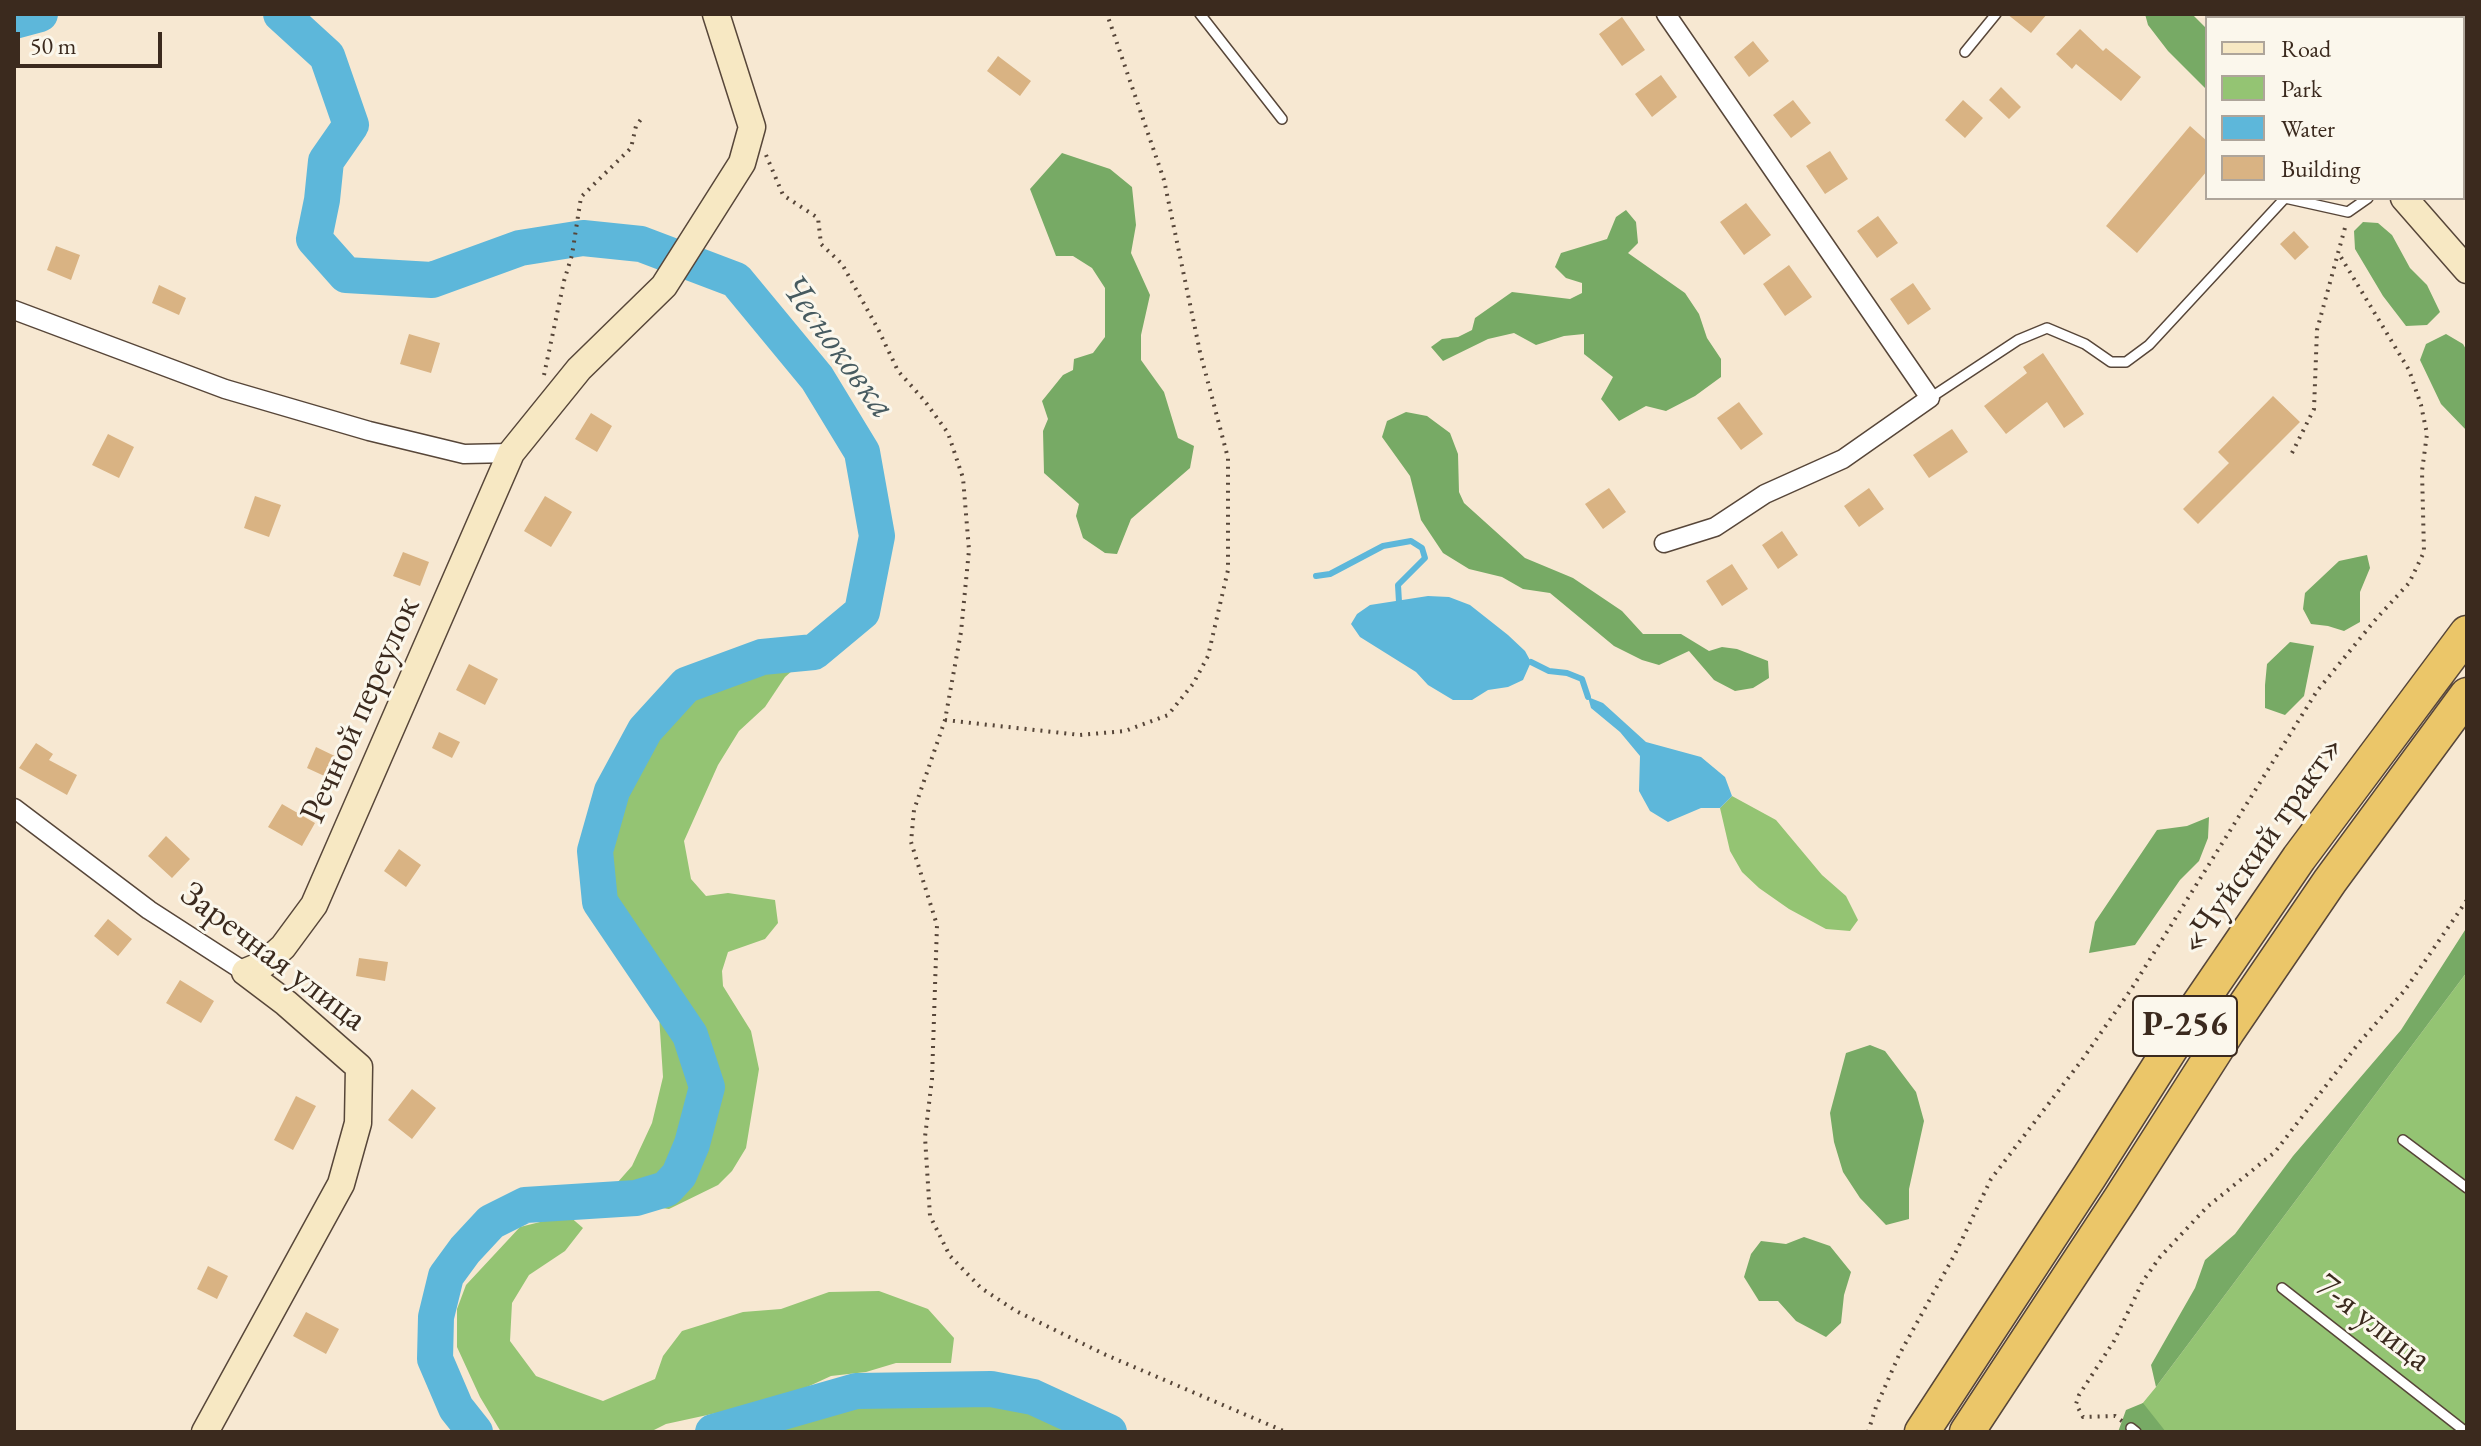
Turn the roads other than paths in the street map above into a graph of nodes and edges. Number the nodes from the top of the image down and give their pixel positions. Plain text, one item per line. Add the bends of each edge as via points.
1 (716, 14) edge
2 (1200, 14) edge
3 (1666, 14) edge
4 (1996, 14) edge
5 (1965, 52) dead end
6 (1282, 119) dead end
7 (2283, 200) edge
8 (2294, 200) edge
9 (2365, 200) edge
10 (2406, 200) edge
11 (2467, 270) edge
12 (14, 310) edge
13 (1930, 398) junction
14 (511, 453) junction
15 (1664, 543) dead end
16 (2467, 633) edge
17 (2467, 695) edge
18 (14, 808) edge
19 (245, 972) junction
20 (2403, 1140) dead end
21 (2467, 1188) edge
22 (2282, 1288) dead end
23 (205, 1432) edge
24 (1922, 1432) edge
25 (1967, 1432) edge
26 (2466, 1432) edge

1 - 14 street, Речной переулок via 752,127 742,163 664,286 579,369
2 - 6 lane
3 - 13 street
4 - 5 lane
7 - 13 lane via 2149,345 2126,362 2111,362 2047,328 2018,340
8 - 9 lane via 2348,212
10 - 11 street
12 - 14 street via 225,389 369,431 464,454
13 - 15 street via 1843,459 1765,494 1715,527
14 - 19 street, Речной переулок via 314,905 283,947
16 - 24 highway, «Чуйский тракт» / Р-256 via 2195,1010
17 - 25 highway, Р-256 via 2227,1032
18 - 19 street, Заречная улица via 149,910
19 - 23 street, Заречная улица via 359,1067 358,1123 341,1184
20 - 21 lane
22 - 26 lane, 7-я улица

